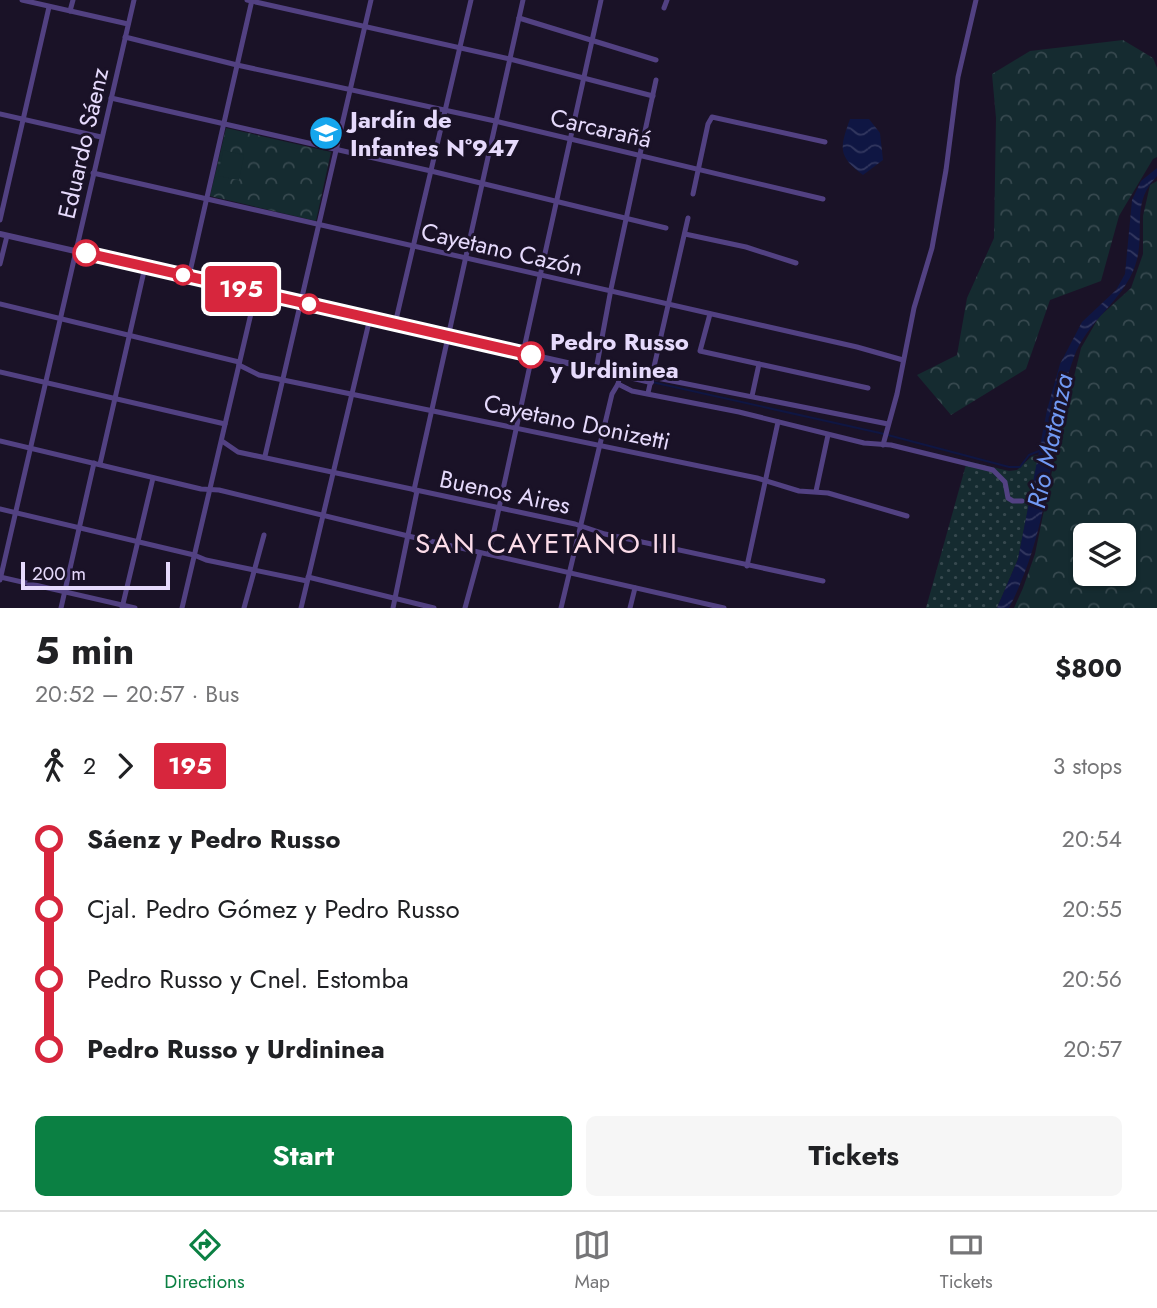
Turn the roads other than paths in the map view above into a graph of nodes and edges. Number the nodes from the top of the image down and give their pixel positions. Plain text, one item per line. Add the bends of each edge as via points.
1 (22, 0) edge
2 (73, 0) edge
3 (134, 0) edge
4 (250, 0) edge
5 (371, 0) edge
6 (471, 0) edge
7 (523, 0) edge
8 (601, 0) edge
9 (667, 0) edge
10 (976, 0) edge
11 (49, 7) junction
12 (664, 8) dead end
13 (70, 11) junction
14 (519, 18) junction
15 (128, 24) junction
16 (364, 27) junction
17 (125, 37) junction
18 (591, 39) junction
19 (460, 48) junction
20 (510, 59) junction
21 (656, 60) dead end
22 (237, 65) junction
23 (583, 79) junction
24 (656, 80) dead end
25 (350, 89) junction
26 (653, 96) junction
27 (111, 98) junction
28 (445, 110) junction
29 (0, 114) edge
30 (23, 119) junction
31 (495, 121) junction
32 (224, 122) junction
33 (102, 137) junction
34 (569, 139) junction
35 (825, 142) dead end
36 (335, 151) junction
37 (640, 156) junction
38 (698, 169) junction
39 (431, 171) junction
40 (93, 173) junction
41 (481, 184) junction
42 (693, 194) dead end
43 (206, 198) junction
44 (823, 199) dead end
45 (555, 201) junction
46 (688, 218) dead end
47 (626, 219) junction
48 (0, 220) edge
49 (318, 226) junction
50 (666, 228) dead end
51 (685, 234) junction
52 (3, 235) edge
53 (412, 247) junction
54 (75, 251) junction
55 (464, 259) junction
56 (796, 263) dead end
57 (0, 264) edge
58 (145, 267) junction
59 (189, 276) junction
60 (539, 276) junction
61 (256, 292) junction
62 (611, 292) junction
63 (300, 302) junction
64 (0, 304) edge
65 (668, 305) junction
66 (710, 314) junction
67 (370, 318) junction
68 (61, 319) junction
69 (395, 324) junction
70 (129, 335) junction
71 (447, 337) junction
72 (523, 353) junction
73 (532, 356) junction
74 (903, 360) junction
75 (239, 363) junction
76 (759, 364) junction
77 (596, 370) junction
78 (0, 372) edge
79 (620, 375) junction
80 (651, 379) junction
81 (282, 380) junction
82 (46, 382) junction
83 (618, 384) junction
84 (868, 388) dead end
85 (648, 393) junction
86 (351, 394) junction
87 (752, 396) junction
88 (115, 400) junction
89 (432, 409) junction
90 (778, 422) junction
91 (225, 424) junction
92 (888, 424) junction
93 (517, 428) junction
94 (828, 435) junction
95 (884, 438) junction
96 (0, 441) edge
97 (222, 441) junction
98 (599, 446) junction
99 (30, 448) junction
100 (264, 456) junction
101 (97, 464) junction
102 (334, 472) junction
103 (153, 478) junction
104 (765, 480) junction
105 (209, 489) junction
106 (416, 490) junction
107 (816, 491) junction
108 (1022, 501) dead end
109 (500, 508) junction
110 (0, 509) edge
111 (15, 513) junction
112 (323, 516) junction
113 (907, 516) dead end
114 (581, 527) junction
115 (80, 528) junction
116 (264, 536) dead end
117 (408, 536) junction
118 (139, 541) junction
119 (480, 552) junction
120 (489, 554) junction
121 (194, 555) junction
122 (747, 566) junction
123 (254, 570) junction
124 (570, 574) junction
125 (0, 578) edge
126 (307, 579) junction
127 (823, 581) dead end
128 (635, 588) junction
129 (65, 592) junction
130 (396, 598) junction
131 (122, 607) edge
132 (61, 608) edge
133 (135, 608) edge
134 (182, 608) edge
135 (244, 608) edge
136 (301, 608) edge
137 (393, 608) edge
138 (434, 608) edge
139 (465, 608) edge
140 (561, 608) edge
141 (630, 608) edge
142 (724, 608) edge

1 - 11 street
2 - 13 street
3 - 15 street, Eduardo Sáenz
4 - 16 street
4 - 22 street
5 - 16 street
6 - 19 street
7 - 14 street
8 - 18 street
9 - 12 street
10 - 74 street via 958,77 932,248
11 - 13 street
11 - 30 street
13 - 15 street
14 - 18 street
14 - 20 street
15 - 17 street, Eduardo Sáenz
16 - 19 street
16 - 25 street
17 - 22 street, Carcarañá
17 - 27 street, Eduardo Sáenz
18 - 21 street
18 - 23 street
19 - 20 street
19 - 28 street
20 - 23 street
20 - 31 street
22 - 25 street, Carcarañá
22 - 32 street
23 - 26 street
23 - 34 street
24 - 26 street
25 - 28 street, Carcarañá
25 - 36 street
26 - 37 street
27 - 32 street
27 - 33 street, Eduardo Sáenz
28 - 31 street, Carcarañá
28 - 39 street
29 - 30 street
30 - 33 street
30 - 48 street
31 - 34 street, Carcarañá
31 - 41 street
32 - 36 street
32 - 43 street
33 - 40 street, Eduardo Sáenz
34 - 37 street, Carcarañá
34 - 45 street
35 - 38 street via 712,117
36 - 39 street
36 - 49 street
37 - 38 street, Carcarañá
37 - 47 street
38 - 42 street
38 - 44 street, Carcarañá
39 - 41 street
39 - 53 street
40 - 43 street, Cayetano Cazón
40 - 54 street, Eduardo Sáenz
41 - 45 street
41 - 55 street
43 - 49 street, Cayetano Cazón
43 - 59 street
45 - 47 street
45 - 60 street
46 - 51 street
47 - 50 street
47 - 62 street
49 - 53 street, Cayetano Cazón
49 - 63 street
51 - 56 street
51 - 65 street
52 - 54 street
52 - 57 street
53 - 55 street, Cayetano Cazón
53 - 69 street
54 - 58 street
54 - 68 street, Eduardo Sáenz
55 - 60 street, Cayetano Cazón
55 - 71 street
58 - 59 street
58 - 70 street
59 - 61 street
60 - 62 street, Cayetano Cazón
60 - 72 street
61 - 63 street
61 - 75 street
62 - 65 street, Cayetano Cazón
62 - 77 street
63 - 67 street
63 - 81 street
64 - 68 street, Cayetano Donizetti
65 - 66 street, Cayetano Cazón
65 - 80 street
66 - 74 street, Cayetano Cazón
66 - 76 street via 700,351
67 - 69 street
67 - 86 street
68 - 70 street, Cayetano Donizetti
68 - 82 street, Eduardo Sáenz
69 - 71 street
70 - 75 street, Cayetano Donizetti
70 - 88 street
71 - 72 street
71 - 89 street
72 - 73 street
73 - 77 street
73 - 93 street
74 - 92 street
75 - 81 street, Cayetano Donizetti via 259,375
75 - 91 street
76 - 84 street
76 - 87 street
77 - 79 street
78 - 82 street
79 - 80 street
79 - 83 street
80 - 85 street
80 - 87 street
81 - 86 street, Cayetano Donizetti
81 - 100 street
82 - 88 street
82 - 99 street, Eduardo Sáenz
83 - 85 street
83 - 98 street
85 - 90 street
86 - 89 street, Cayetano Donizetti
86 - 102 street
87 - 92 street
88 - 91 street
88 - 101 street
89 - 93 street, Cayetano Donizetti
89 - 106 street
90 - 94 street
90 - 104 street
91 - 97 street
92 - 95 street
93 - 98 street, Cayetano Donizetti
93 - 109 street
94 - 95 street via 864,443
94 - 107 street
95 - 108 street via 992,470 1005,482 1008,498
96 - 99 street
97 - 100 street, Buenos Aires via 238,452
97 - 105 street
98 - 104 street, Cayetano Donizetti
98 - 114 street
99 - 101 street
99 - 111 street, Eduardo Sáenz
100 - 102 street, Buenos Aires
101 - 103 street
101 - 115 street
102 - 106 street, Buenos Aires
102 - 112 street
103 - 105 street
103 - 118 street
104 - 107 street, Cayetano Donizetti via 799,491
104 - 122 street
105 - 112 street
105 - 121 street
106 - 109 street, Buenos Aires
106 - 117 street
107 - 113 street, Cayetano Donizetti
109 - 114 street, Buenos Aires
109 - 120 street
110 - 111 street
111 - 115 street
111 - 125 street, Eduardo Sáenz
112 - 117 street
112 - 126 street
114 - 122 street, Buenos Aires
114 - 124 street
115 - 118 street
115 - 129 street
116 - 123 street
117 - 119 street
117 - 130 street
118 - 121 street
118 - 131 street
119 - 120 street
119 - 139 street
120 - 124 street
121 - 123 street
121 - 134 street
122 - 127 street, Buenos Aires
123 - 126 street
123 - 135 street
124 - 128 street
124 - 140 street
125 - 129 street
126 - 130 street
126 - 136 street
128 - 141 street
128 - 142 street
129 - 131 street
129 - 132 street
130 - 137 street
130 - 138 street
131 - 133 street

